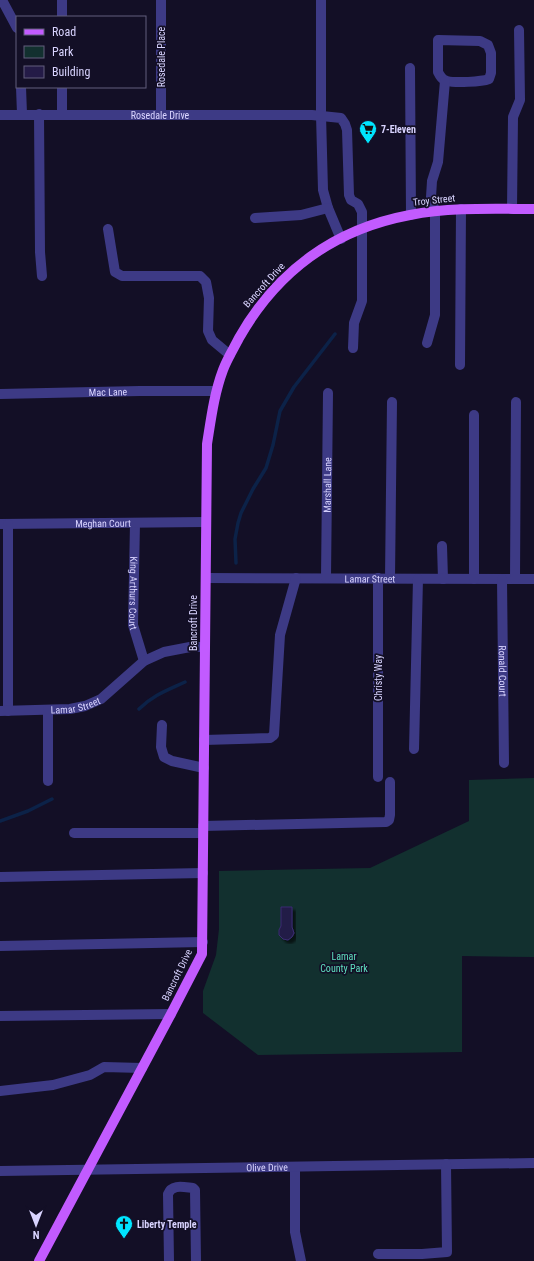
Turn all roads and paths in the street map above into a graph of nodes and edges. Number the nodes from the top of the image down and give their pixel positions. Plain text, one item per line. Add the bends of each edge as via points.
1 (2, 0) edge
2 (62, 0) edge
3 (161, 0) edge
4 (321, 0) edge
5 (62, 16) edge
6 (16, 26) edge
7 (519, 30) dead end
8 (410, 68) dead end
9 (446, 81) junction
10 (21, 88) edge
11 (62, 88) edge
12 (22, 114) junction
13 (39, 114) junction
14 (62, 114) junction
15 (161, 114) junction
16 (0, 115) edge
17 (321, 115) junction
18 (328, 208) junction
19 (534, 208) edge
20 (462, 209) junction
21 (512, 209) junction
22 (435, 212) junction
23 (411, 215) junction
24 (255, 218) dead end
25 (108, 229) dead end
26 (363, 229) junction
27 (341, 239) junction
28 (42, 276) dead end
29 (427, 343) dead end
30 (353, 348) dead end
31 (230, 355) junction
32 (460, 365) dead end
33 (216, 391) junction
34 (328, 393) dead end
35 (0, 394) edge
36 (392, 402) dead end
37 (516, 402) dead end
38 (474, 415) dead end
39 (206, 522) junction
40 (134, 523) junction
41 (4, 524) edge
42 (442, 546) dead end
43 (206, 578) junction
44 (296, 578) junction
45 (326, 578) junction
46 (378, 578) junction
47 (390, 578) junction
48 (418, 579) junction
49 (443, 579) junction
50 (474, 579) junction
51 (502, 579) junction
52 (515, 579) junction
53 (534, 579) edge
54 (205, 647) junction
55 (144, 661) junction
56 (48, 710) junction
57 (4, 711) edge
58 (162, 725) dead end
59 (204, 740) junction
60 (414, 749) dead end
61 (504, 763) dead end
62 (204, 768) junction
63 (378, 777) dead end
64 (48, 781) dead end
65 (390, 782) dead end
66 (203, 830) junction
67 (74, 833) dead end
68 (203, 873) junction
69 (0, 877) edge
70 (203, 942) junction
71 (0, 946) edge
72 (171, 1014) junction
73 (0, 1016) edge
74 (142, 1068) junction
75 (0, 1091) edge
76 (534, 1163) edge
77 (446, 1164) junction
78 (295, 1167) junction
79 (87, 1170) junction
80 (0, 1171) edge
81 (378, 1254) dead end
82 (39, 1261) edge
83 (169, 1261) edge
84 (196, 1261) edge
85 (300, 1261) edge

1 - 6 street
2 - 5 street
3 - 15 street, Rosedale Place
4 - 17 street
7 - 21 street via 520,100 513,118
8 - 23 street
9 - 9 street via 438,72 438,40 480,41 488,45 491,53 489,79
9 - 22 street via 438,162 432,181 431,197
10 - 12 street
11 - 14 street
12 - 13 street, Rosedale Drive
12 - 16 street, Rosedale Drive
13 - 14 street, Rosedale Drive
13 - 28 street
14 - 15 street, Rosedale Drive
15 - 17 street, Rosedale Drive
17 - 18 street via 323,190
17 - 26 street, Rosedale Drive via 341,118 345,124 349,195 362,212
18 - 24 street via 301,215
18 - 27 street
19 - 21 main road, Troy Street
20 - 21 main road, Troy Street
20 - 22 main road, Troy Street
20 - 32 street
22 - 23 main road, Troy Street
22 - 29 street via 435,315
23 - 26 main road, Troy Street via 385,220
25 - 31 street via 115,272 122,276 200,276 206,282 209,298 208,332 212,340
26 - 27 main road, Troy Street
26 - 30 street, Rosedale Drive via 362,301 354,324
27 - 31 main road, Bancroft Drive via 319,250 290,273 266,298 251,317
31 - 33 main road, Bancroft Drive
33 - 35 street, Mac Lane
33 - 39 main road, Bancroft Drive via 207,444
34 - 45 street, Marshall Lane
36 - 47 street
37 - 52 street
38 - 50 street
39 - 40 street, Meghan Court
39 - 43 main road, Bancroft Drive
40 - 41 street, Meghan Court
40 - 55 street, King Arthurs Court via 132,625
41 - 57 street
42 - 49 street
43 - 44 street, Lamar Street
43 - 54 main road, Bancroft Drive
44 - 45 street, Lamar Street
44 - 59 street via 280,635 274,735 270,738
45 - 46 street, Lamar Street
46 - 47 street, Lamar Street
46 - 63 street, Christy Way
47 - 48 street, Lamar Street
48 - 49 street, Lamar Street
48 - 60 street
49 - 50 street, Lamar Street
50 - 51 street, Lamar Street
51 - 52 street, Lamar Street
51 - 61 street, Ronald Court
52 - 53 street, Lamar Street
54 - 55 street, Lamar Street via 164,652
54 - 59 main road, Bancroft Drive
55 - 56 street, Lamar Street via 99,700 78,708
56 - 57 street, Lamar Street
56 - 64 street
58 - 62 street via 161,747 164,757
59 - 62 main road, Bancroft Drive
62 - 66 main road, Bancroft Drive
65 - 66 street via 390,815 386,822
66 - 67 street
66 - 68 main road, Bancroft Drive
68 - 69 street
68 - 70 main road, Bancroft Drive
70 - 71 street
70 - 72 main road, Bancroft Drive via 202,954
72 - 73 street
72 - 74 main road, Bancroft Drive
74 - 75 street via 104,1067 90,1075 53,1085
74 - 79 main road, Bancroft Drive
76 - 77 street, Olive Drive
77 - 78 street, Olive Drive
77 - 81 street via 447,1252
78 - 79 street, Olive Drive
78 - 85 street via 295,1232
79 - 80 street, Olive Drive
79 - 82 main road, Bancroft Drive
83 - 84 street via 168,1194 173,1187 195,1190

